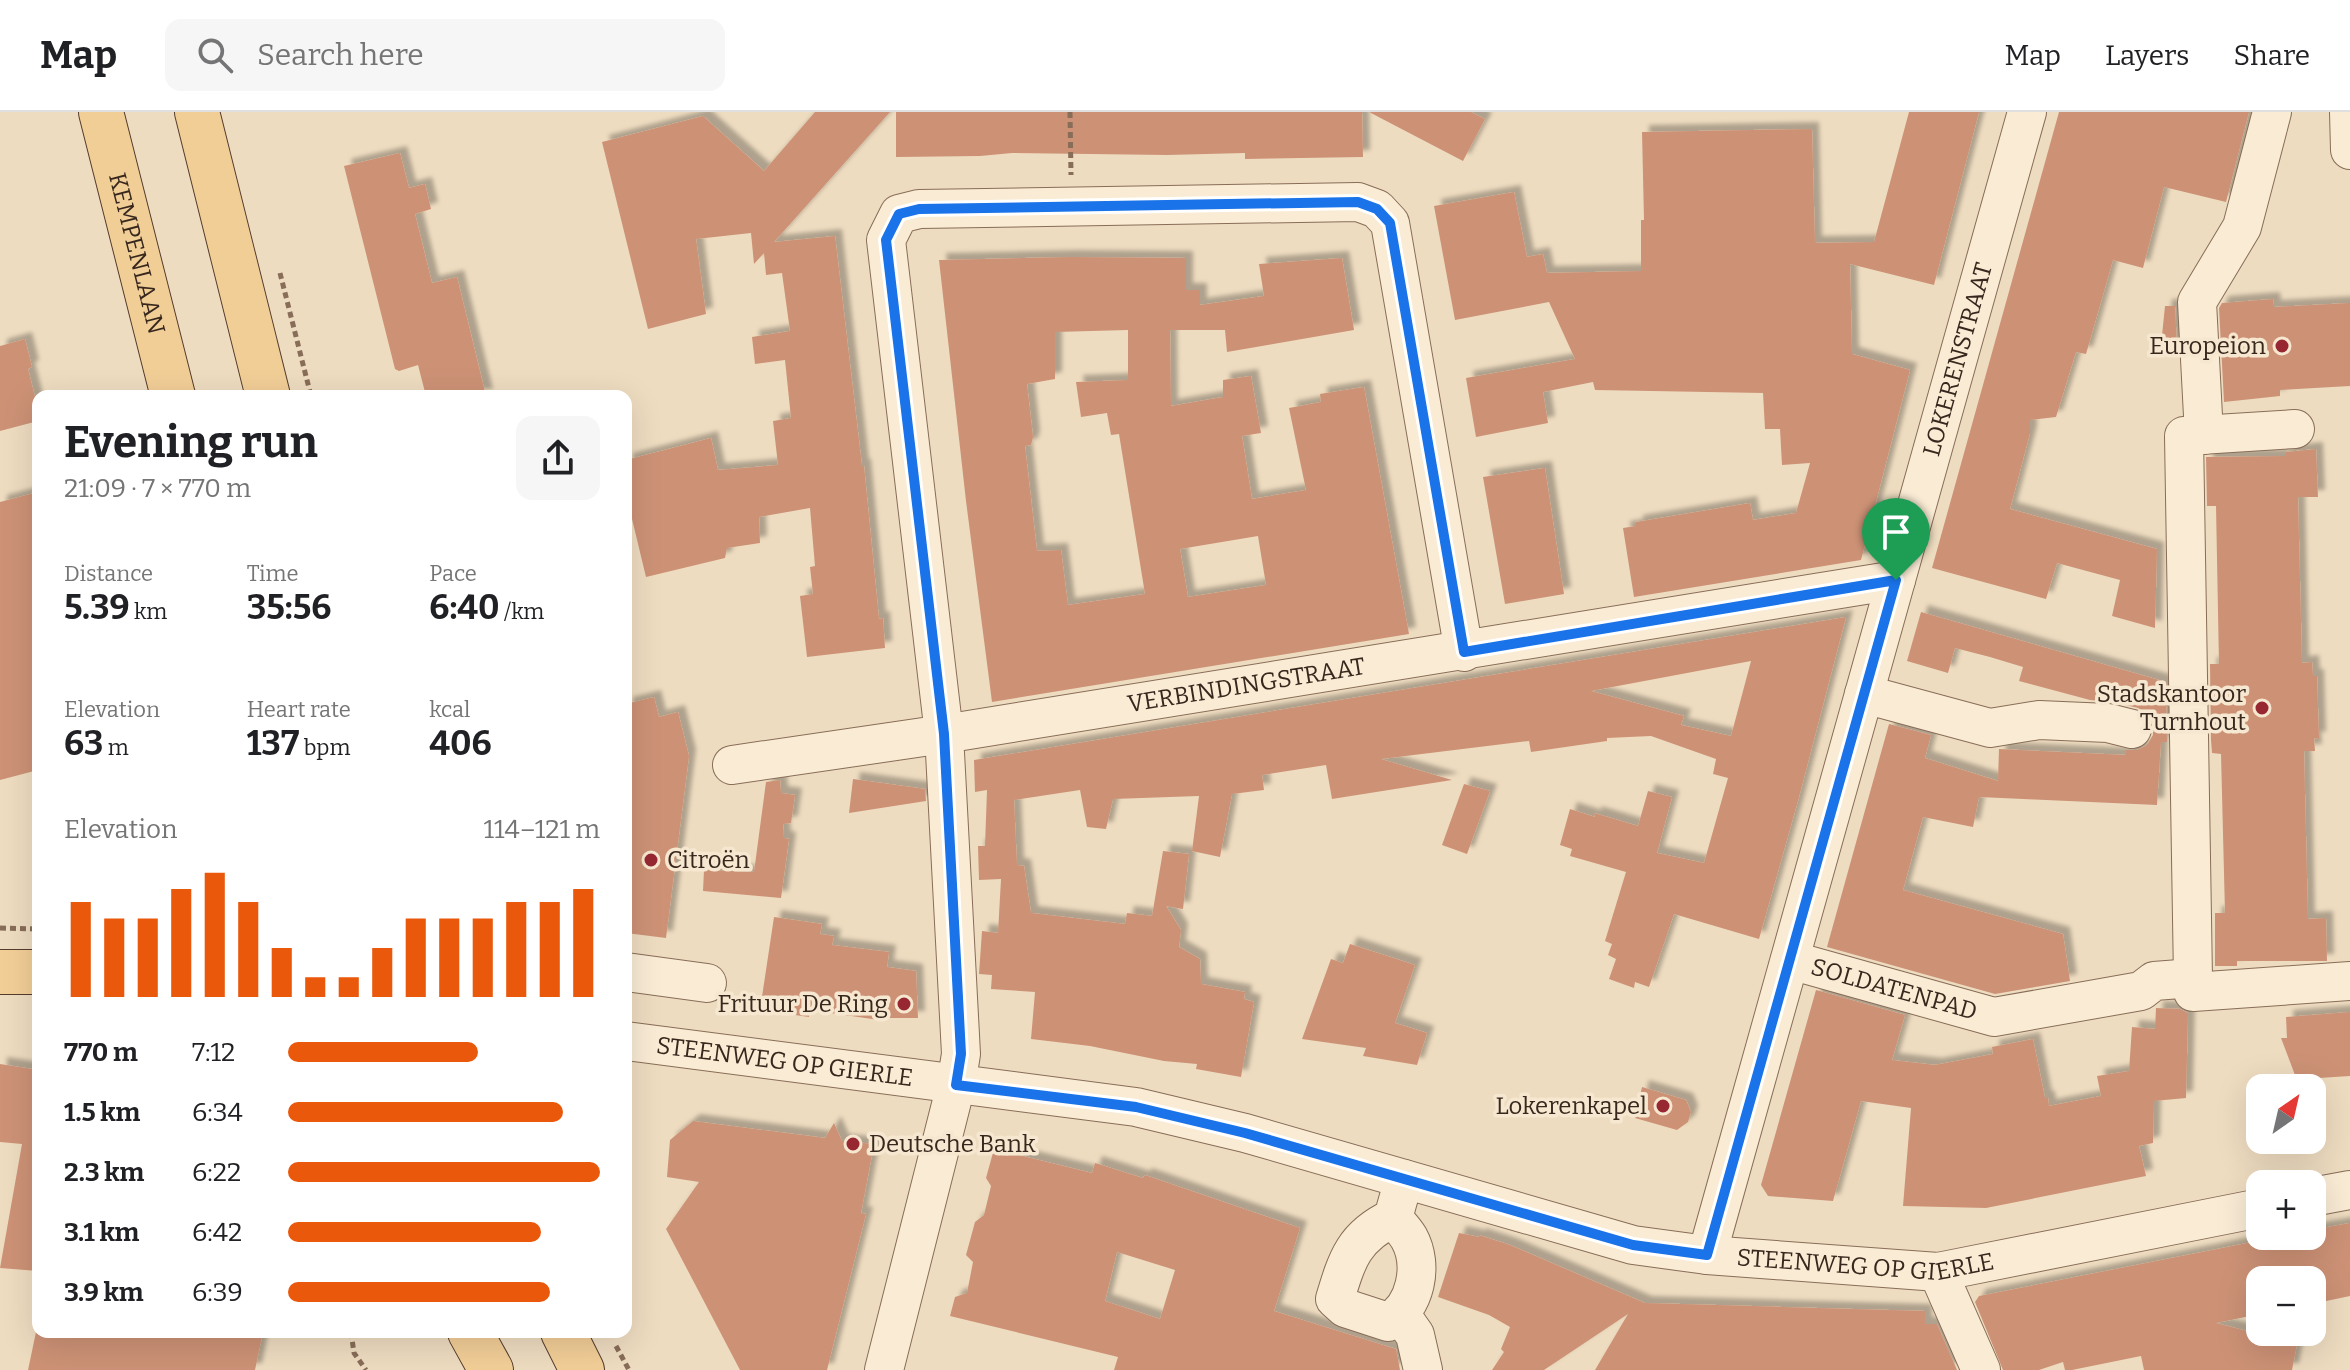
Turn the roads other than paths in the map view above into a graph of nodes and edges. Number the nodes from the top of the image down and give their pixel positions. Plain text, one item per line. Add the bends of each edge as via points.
1 (101, 112) edge
2 (197, 112) edge
3 (2027, 112) edge
4 (2272, 112) edge
5 (2349, 112) edge
6 (2350, 150) edge
7 (171, 390) edge
8 (266, 390) edge
9 (2295, 429) dead end
10 (2204, 435) junction
11 (1896, 580) junction
12 (1464, 652) junction
13 (1864, 694) junction
14 (2132, 729) dead end
15 (944, 734) junction
16 (732, 765) dead end
17 (1790, 960) junction
18 (0, 972) edge
19 (32, 972) edge
20 (632, 973) edge
21 (2193, 978) junction
22 (2350, 981) edge
23 (707, 983) dead end
24 (632, 1042) edge
25 (956, 1085) junction
26 (1404, 1179) junction
27 (2350, 1190) edge
28 (2326, 1194) edge
29 (2246, 1211) edge
30 (1393, 1218) junction
31 (1707, 1255) junction
32 (1938, 1272) junction
33 (1401, 1315) junction
34 (473, 1338) edge
35 (566, 1338) edge
36 (491, 1370) edge
37 (582, 1370) edge
38 (884, 1370) edge
39 (1423, 1370) edge
40 (1981, 1370) edge

1 - 7 main road, KEMPENLAAN
2 - 8 main road
3 - 11 street, LOKERENSTRAAT
4 - 10 street via 2242,227 2197,302
5 - 6 street
9 - 10 street
10 - 21 street via 2184,436
11 - 12 street, VERBINDINGSTRAAT
11 - 13 street, LOKERENSTRAAT
12 - 15 street, VERBINDINGSTRAAT
12 - 15 street via 1390,223 1377,209 1358,202 919,209 899,214 886,240
13 - 14 street via 1990,728 2039,720
13 - 17 street, LOKERENSTRAAT
15 - 16 street, VERBINDINGSTRAAT
15 - 25 street via 961,1054
17 - 21 street, SOLDATENPAD via 1994,1017 2141,991 2154,981
17 - 31 street, LOKERENSTRAAT
18 - 19 main road
20 - 23 street
21 - 22 street via 2193,992
24 - 25 street, STEENWEG OP GIERLE
25 - 26 street, STEENWEG OP GIERLE via 1136,1107
25 - 38 street
26 - 30 street
26 - 31 street, STEENWEG OP GIERLE via 1633,1245
27 - 28 street
29 - 32 street, STEENWEG OP GIERLE
30 - 33 street via 1417,1259 1414,1288
30 - 33 street via 1355,1245 1335,1299 1345,1308 1388,1322
31 - 32 street, STEENWEG OP GIERLE
32 - 40 street
33 - 39 street via 1415,1335
34 - 36 main road
35 - 37 main road

